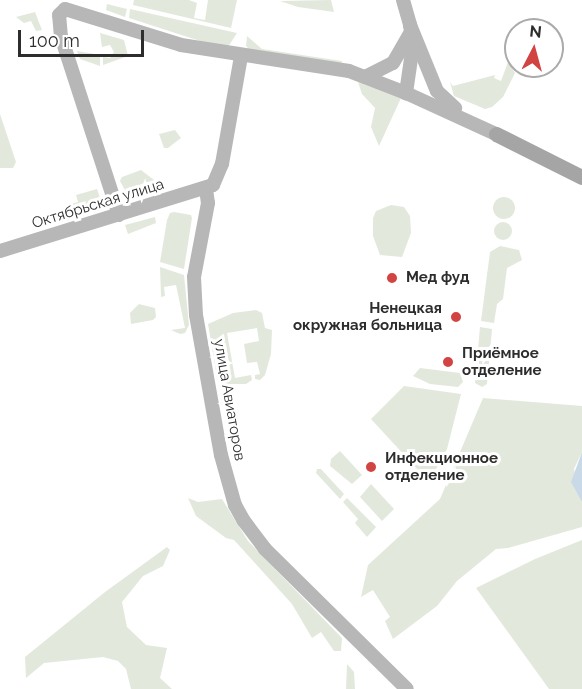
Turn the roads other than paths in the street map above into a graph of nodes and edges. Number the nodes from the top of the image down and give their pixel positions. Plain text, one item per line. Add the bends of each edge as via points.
1 (403, 0) edge
2 (411, 28) junction
3 (241, 56) junction
4 (427, 71) junction
5 (365, 77) junction
6 (409, 94) junction
7 (496, 134) junction
8 (582, 177) edge
9 (206, 189) junction
10 (119, 215) junction
11 (0, 250) edge
12 (407, 689) edge

1 - 2 main road
2 - 4 main road
2 - 5 main road via 393,63
2 - 6 main road
3 - 5 main road via 340,69
3 - 9 main road via 222,164 217,180
3 - 10 main road via 181,45 72,10 60,12 62,37
4 - 6 main road via 422,86
4 - 7 main road via 443,100
5 - 6 main road
6 - 7 main road
7 - 8 main road
9 - 10 main road, Октябрьская улица
9 - 12 main road, улица Авиаторов via 208,204 196,258 195,303 221,455 235,505 265,549
10 - 11 main road, Октябрьская улица

